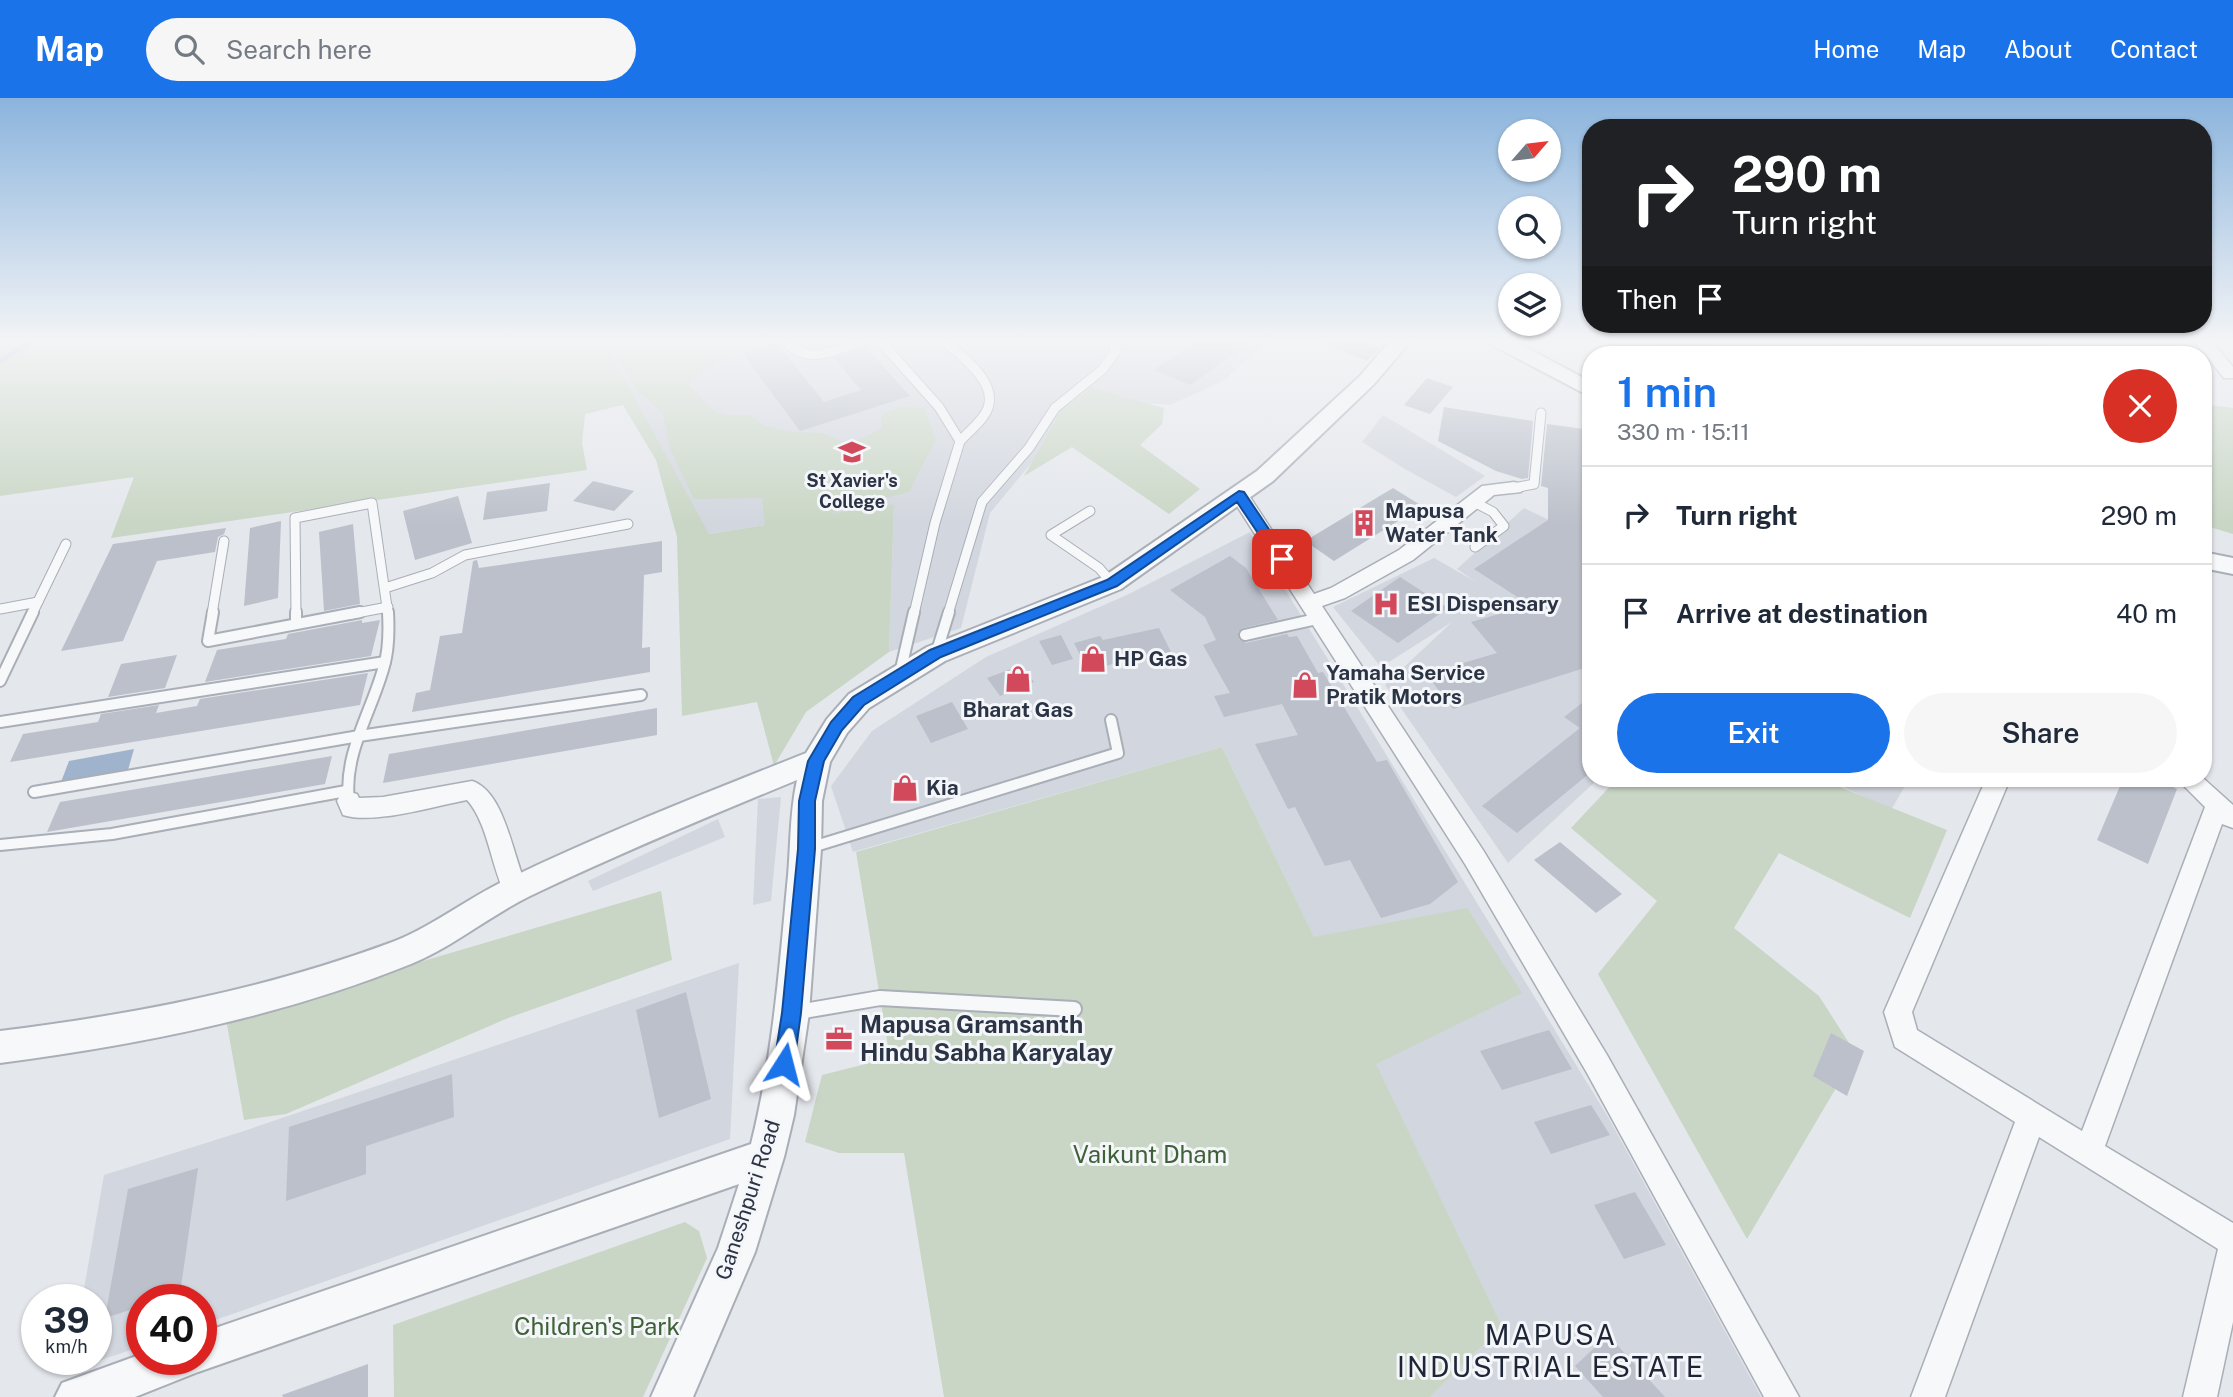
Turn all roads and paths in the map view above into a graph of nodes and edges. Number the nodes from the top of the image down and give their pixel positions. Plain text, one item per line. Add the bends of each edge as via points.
1 (935, 403) edge
2 (989, 403) edge
3 (1062, 403) edge
4 (1343, 403) edge
5 (1541, 413) dead end
6 (960, 441) junction
7 (1514, 488) joint
8 (1239, 495) junction
9 (1474, 502) junction
10 (1090, 511) dead end
11 (628, 524) dead end
12 (224, 541) dead end
13 (66, 544) dead end
14 (1475, 547) dead end
15 (2212, 562) edge
16 (2233, 566) edge
17 (1112, 583) junction
18 (385, 588) junction
19 (38, 603) junction
20 (388, 607) junction
21 (0, 609) edge
22 (1316, 611) junction
23 (296, 624) junction
24 (1245, 635) dead end
25 (936, 654) junction
26 (385, 662) junction
27 (900, 676) junction
28 (0, 681) edge
29 (640, 695) dead end
30 (1111, 720) dead end
31 (0, 722) edge
32 (359, 736) junction
33 (816, 761) junction
34 (1995, 787) edge
35 (2198, 787) edge
36 (34, 792) dead end
37 (348, 796) junction
38 (2226, 811) edge
39 (0, 845) edge
40 (806, 849) junction
41 (515, 889) junction
42 (1074, 1009) dead end
43 (792, 1013) junction
44 (0, 1046) edge
45 (2031, 1118) junction
46 (2088, 1153) junction
47 (766, 1157) junction
48 (2233, 1241) edge
49 (2233, 1251) edge
50 (217, 1347) edge
51 (140, 1375) edge
52 (76, 1397) edge
53 (672, 1397) edge
54 (1782, 1397) edge
55 (1928, 1397) edge
56 (2200, 1397) edge

1 - 6 lane
2 - 6 lane
3 - 25 lane via 982,502
4 - 8 street, Ganeshpuri Road
5 - 7 lane via 1534,484
6 - 27 lane via 935,523
7 - 9 street via 1489,490
8 - 17 street, Ganeshpuri Road
8 - 22 street
9 - 14 lane via 1493,512 1504,526
9 - 22 street via 1406,555 1338,593
10 - 17 lane via 1051,535 1099,568
11 - 18 lane via 465,555 432,573
12 - 23 lane via 208,641
13 - 19 lane
15 - 16 street
17 - 25 street, Ganeshpuri Road
18 - 20 lane
18 - 23 lane via 372,503 295,519
19 - 21 lane
19 - 28 lane
20 - 23 lane
20 - 26 lane
22 - 24 lane
22 - 54 street via 1474,857 1584,1041
25 - 27 street, Ganeshpuri Road
26 - 31 lane
26 - 32 lane
27 - 33 street, Ganeshpuri Road via 859,701
29 - 32 lane
30 - 40 lane via 1118,753
32 - 36 lane
32 - 37 lane
33 - 40 street, Ganeshpuri Road via 807,801
33 - 41 street via 659,823
34 - 45 street via 1898,1012 1905,1038
35 - 38 street
37 - 39 lane via 111,834
37 - 41 street via 351,808 472,790 494,819 505,873
38 - 46 street
40 - 43 street, Ganeshpuri Road
41 - 44 street via 401,954 237,1006 157,1024
42 - 43 lane via 880,998
43 - 47 street, Ganeshpuri Road
45 - 46 street
45 - 55 street
46 - 48 street
47 - 50 street
47 - 53 street, Ganeshpuri Road via 736,1252
49 - 56 street
51 - 52 street

